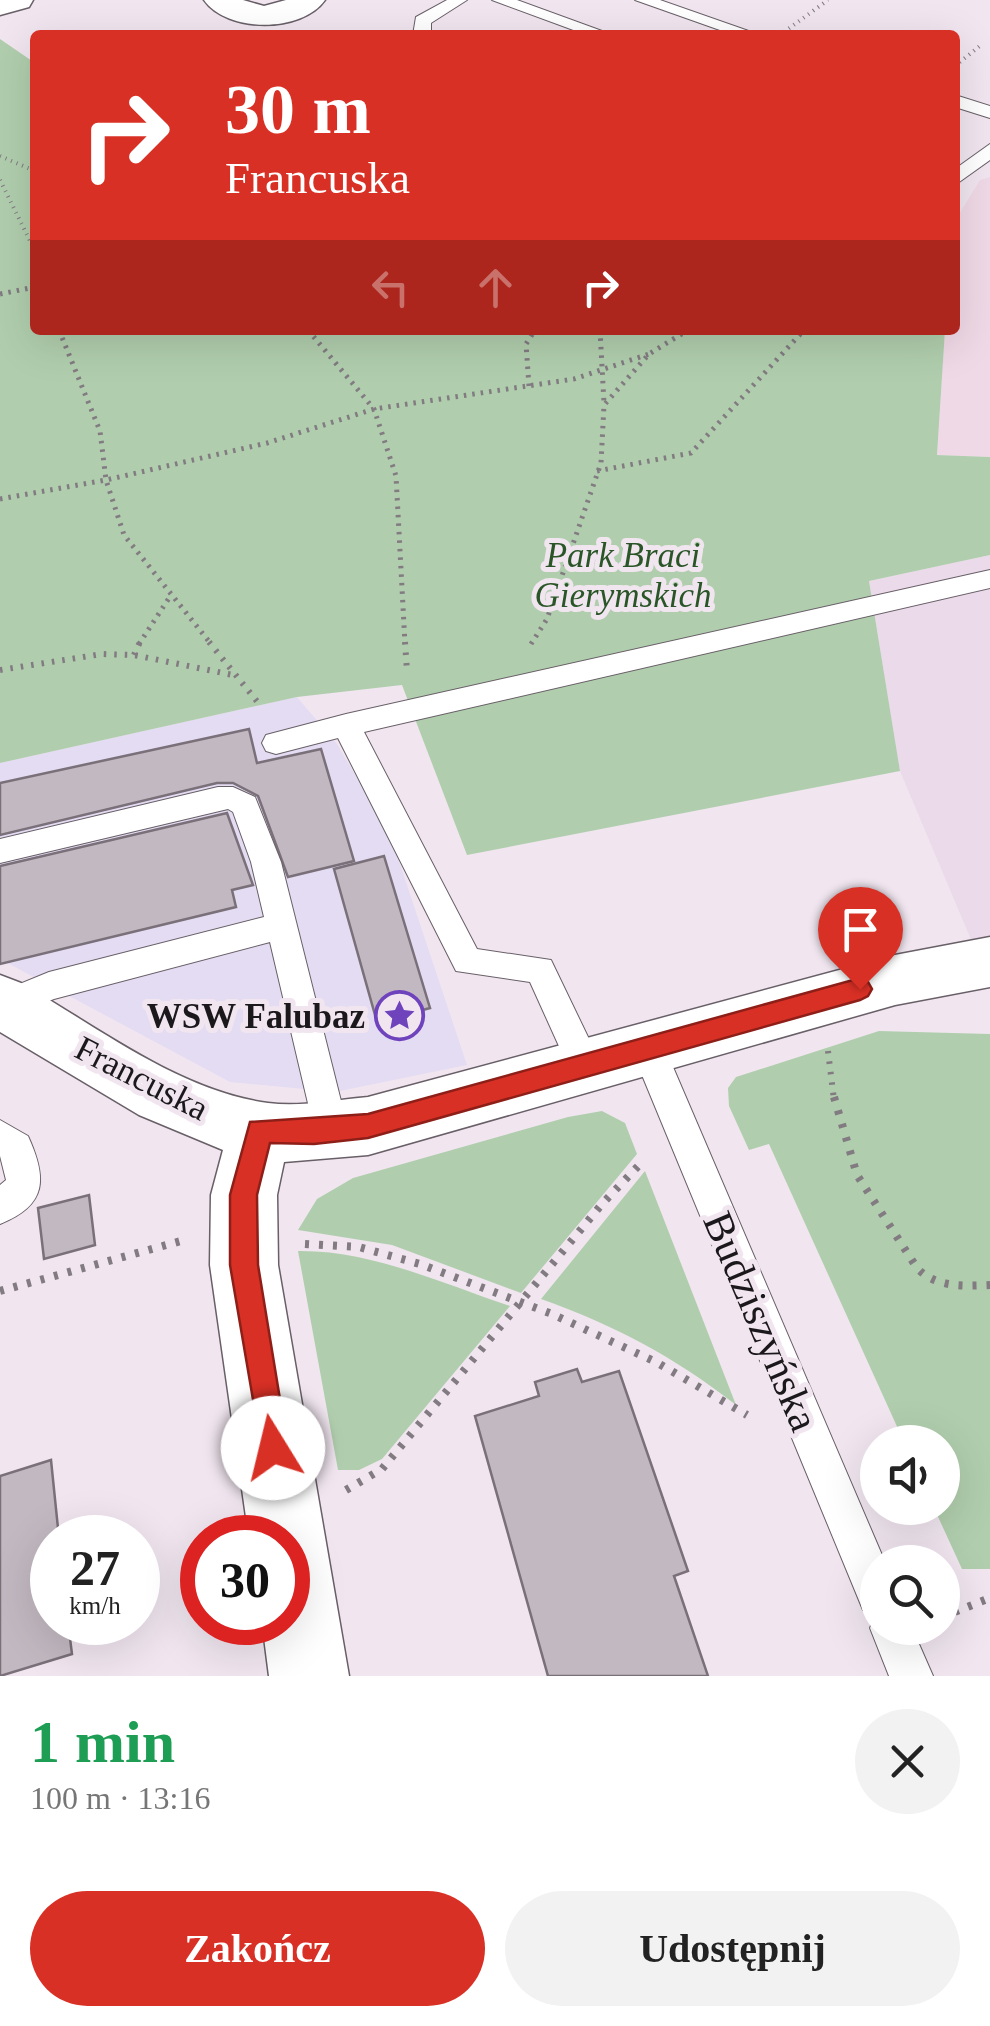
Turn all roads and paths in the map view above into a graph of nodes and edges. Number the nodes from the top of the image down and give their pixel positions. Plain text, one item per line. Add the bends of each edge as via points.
1 (18, 0) edge
2 (219, 0) edge
3 (310, 0) edge
4 (459, 0) edge
5 (500, 0) edge
6 (642, 0) edge
7 (828, 0) edge
8 (0, 6) edge
9 (422, 30) edge
10 (589, 30) edge
11 (735, 30) edge
12 (787, 30) edge
13 (981, 44) dead end
14 (960, 62) edge
15 (960, 103) edge
16 (990, 112) edge
17 (960, 152) edge
18 (987, 155) edge
19 (0, 156) edge
20 (30, 169) edge
21 (960, 175) edge
22 (0, 180) edge
23 (30, 240) edge
24 (30, 288) edge
25 (0, 294) edge
26 (62, 335) edge
27 (312, 335) edge
28 (532, 335) edge
29 (601, 335) edge
30 (680, 335) edge
31 (799, 335) edge
32 (649, 354) junction
33 (604, 368) junction
34 (529, 386) junction
35 (604, 405) junction
36 (374, 408) junction
37 (598, 471) junction
38 (106, 480) junction
39 (0, 499) edge
40 (990, 579) edge
41 (171, 595) junction
42 (134, 655) junction
43 (0, 670) edge
44 (238, 676) junction
45 (500, 691) junction
46 (410, 712) junction
47 (336, 728) junction
48 (276, 743) dead end
49 (0, 851) edge
50 (283, 925) junction
51 (990, 962) edge
52 (3, 1003) edge
53 (827, 1035) dead end
54 (647, 1046) junction
55 (584, 1064) junction
56 (331, 1129) junction
57 (260, 1130) junction
58 (0, 1136) edge
59 (648, 1155) dead end
60 (0, 1207) edge
61 (200, 1236) dead end
62 (291, 1244) dead end
63 (990, 1285) edge
64 (0, 1291) edge
65 (522, 1304) junction
66 (747, 1415) dead end
67 (369, 1477) dead end
68 (860, 1552) edge
69 (990, 1598) edge
70 (960, 1610) edge
71 (898, 1645) edge
72 (299, 1673) edge
73 (911, 1676) edge

1 - 8 street
2 - 3 street via 253,18 286,13
4 - 9 lane via 422,21
5 - 10 lane
6 - 11 lane
7 - 12 path
13 - 14 path
15 - 16 lane
17 - 18 lane
18 - 21 lane
19 - 20 path
22 - 23 path
24 - 25 path
26 - 38 path via 100,431
27 - 36 path
28 - 34 path via 526,344
29 - 33 path
30 - 32 path
31 - 37 path via 690,453
32 - 33 path
32 - 35 path
33 - 34 path
33 - 35 path
34 - 36 path
35 - 37 path
36 - 38 path via 267,443
36 - 46 path via 396,476
37 - 45 path via 546,618
38 - 39 path
38 - 41 path via 124,536
40 - 45 lane
41 - 42 path
41 - 44 path
42 - 43 path
42 - 44 path
44 - 47 path via 263,709
45 - 46 lane
46 - 47 lane
47 - 48 lane
47 - 55 lane via 467,961 540,970
49 - 50 lane via 233,798 250,817
50 - 52 lane
50 - 56 lane
51 - 54 street, Francuska via 895,980
52 - 57 street, Francuska via 162,1094
53 - 63 path via 833,1111 856,1181 924,1277 952,1286
54 - 55 street, Francuska
54 - 68 lane, Budziszyńska
55 - 56 street, Francuska via 368,1126
56 - 57 street, Francuska
57 - 72 street via 244,1195 244,1265
58 - 60 lane via 16,1147 25,1187
59 - 65 path
61 - 64 path
62 - 65 path via 359,1247
65 - 66 path via 656,1362
65 - 67 path
69 - 70 path
71 - 73 lane

